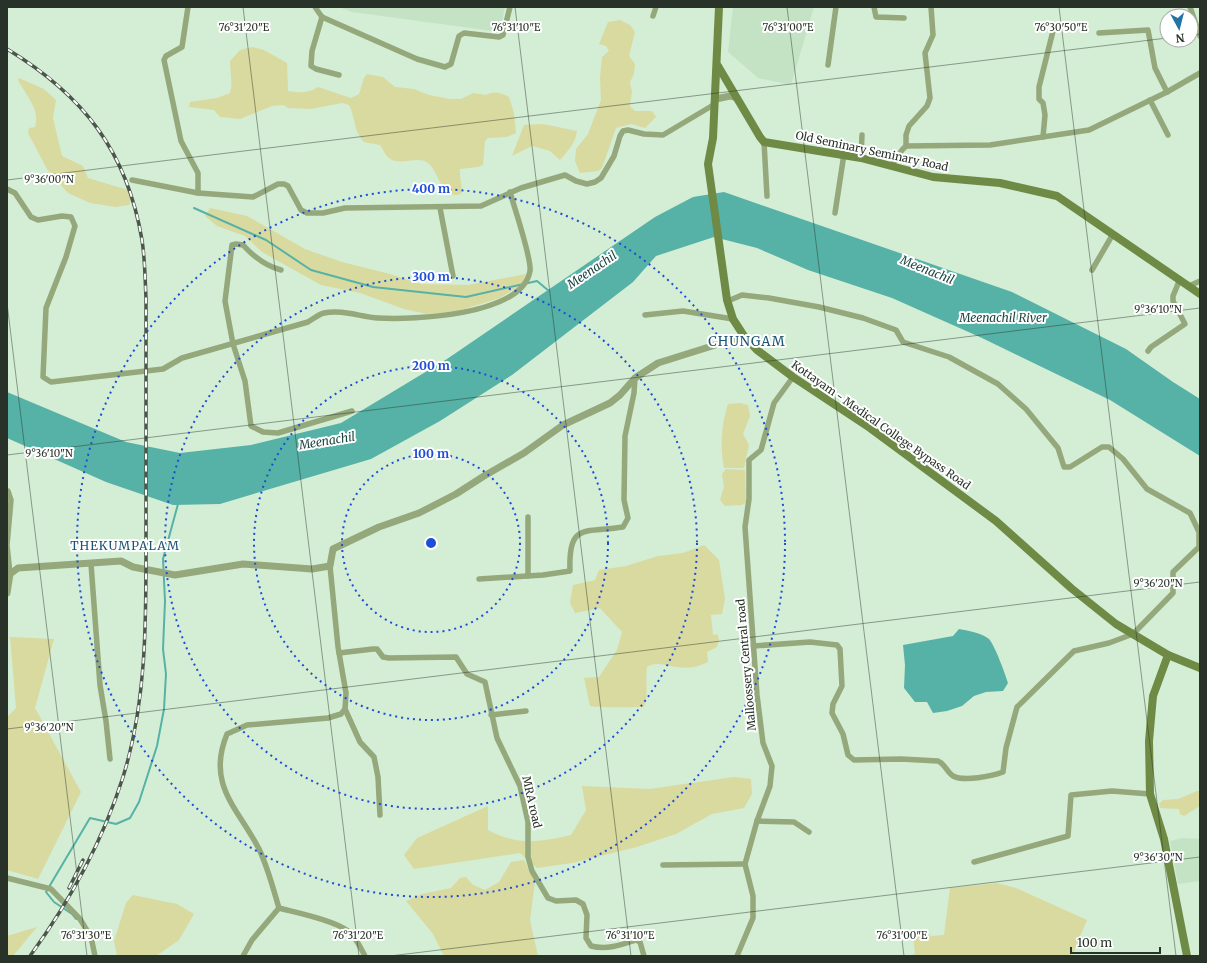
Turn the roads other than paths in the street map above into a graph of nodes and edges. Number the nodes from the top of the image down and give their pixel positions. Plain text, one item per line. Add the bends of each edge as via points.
1 (188, 7) edge
2 (315, 7) edge
3 (510, 7) edge
4 (656, 7) edge
5 (719, 7) edge
6 (836, 7) edge
7 (874, 7) edge
8 (932, 7) edge
9 (1190, 7) edge
10 (653, 16) dead end
11 (322, 17) junction
12 (904, 18) dead end
13 (1053, 31) dead end
14 (1099, 33) dead end
15 (1200, 36) edge
16 (828, 65) dead end
17 (718, 66) junction
18 (1200, 73) edge
19 (339, 75) dead end
20 (1167, 92) junction
21 (737, 98) junction
22 (1150, 100) junction
23 (715, 101) junction
24 (862, 135) dead end
25 (1168, 135) dead end
26 (1043, 137) junction
27 (764, 142) junction
28 (906, 146) junction
29 (844, 154) junction
30 (861, 158) junction
31 (892, 165) junction
32 (132, 180) dead end
33 (7, 189) edge
34 (510, 192) junction
35 (198, 193) junction
36 (767, 196) dead end
37 (440, 208) junction
38 (835, 212) dead end
39 (1113, 234) junction
40 (281, 270) dead end
41 (1092, 270) dead end
42 (453, 276) dead end
43 (1180, 280) junction
44 (1200, 280) edge
45 (1189, 286) junction
46 (1200, 294) edge
47 (728, 300) junction
48 (645, 315) dead end
49 (733, 319) junction
50 (744, 336) junction
51 (233, 344) junction
52 (1148, 351) dead end
53 (793, 376) junction
54 (635, 378) junction
55 (352, 411) dead end
56 (8, 491) dead end
57 (528, 517) dead end
58 (91, 564) junction
59 (330, 566) junction
60 (10, 574) junction
61 (528, 576) junction
62 (479, 579) dead end
63 (7, 594) edge
64 (1133, 634) junction
65 (754, 646) junction
66 (339, 653) junction
67 (1168, 655) junction
68 (1200, 668) edge
69 (344, 709) junction
70 (526, 711) dead end
71 (491, 715) junction
72 (110, 759) dead end
73 (1150, 794) junction
74 (380, 815) dead end
75 (756, 821) junction
76 (809, 832) dead end
77 (974, 862) dead end
78 (745, 864) junction
79 (663, 865) dead end
80 (7, 878) edge
81 (279, 908) junction
82 (95, 956) edge
83 (242, 956) edge
84 (365, 956) edge
85 (644, 956) edge
86 (737, 956) edge
87 (1187, 956) edge

1 - 35 street via 182,47 166,56 164,60 181,142 198,173
2 - 11 street
3 - 11 street via 503,35 498,37 464,33 459,36 451,64 445,67 417,59
4 - 10 street
5 - 17 main road, Kottayam - Medical College Bypass Road
6 - 16 street
7 - 12 street via 876,18
8 - 28 street via 933,35 925,53 930,98 927,106 909,126 905,139
9 - 15 street
11 - 19 street via 312,51 311,66
13 - 26 street via 1039,88 1039,99 1045,115
14 - 20 street via 1148,30 1155,68
17 - 21 main road
17 - 23 main road, Kottayam - Medical College Bypass Road
18 - 20 street
20 - 22 street
21 - 23 street via 730,96
21 - 27 main road
22 - 25 street
22 - 26 street via 1089,130
23 - 34 street via 664,135 623,131 614,156 601,178 595,182 587,184 565,175
23 - 47 main road, Kottayam - Medical College Bypass Road via 713,138 708,164
24 - 30 street
26 - 28 street via 990,145
27 - 29 main road, Old Seminary Seminary Road
27 - 36 street
28 - 31 street
29 - 30 main road, Old Seminary Seminary Road
29 - 38 street
30 - 31 main road, Old Seminary Seminary Road
31 - 39 main road, Old Seminary Seminary Road via 933,177 1000,184 1057,196
32 - 35 street
33 - 51 street via 15,193 31,217 38,220 71,217 75,226 46,308 43,377 51,382 163,369 182,358
34 - 37 street via 481,206
34 - 51 street via 530,271 522,286 509,296 492,305 427,318 379,318 323,313 308,322
35 - 37 street via 253,197 278,184 284,184 288,186 301,210 307,213 323,213 345,208
37 - 42 street
39 - 41 street
39 - 43 main road, Old Seminary Seminary Road
40 - 51 street via 268,266 243,245 232,245 225,301
43 - 45 main road, Old Seminary Seminary Road
43 - 52 street via 1174,301 1185,324
44 - 45 street
45 - 46 main road, Old Seminary Seminary Road
47 - 49 main road, Kottayam - Medical College Bypass Road
47 - 64 street via 742,295 769,298 819,307 896,330 903,342 949,357 998,384 1026,409 1058,448 1064,467 1070,467 1102,446 1109,447 1123,459 1147,489 1190,513 1199,532 1199,547 1173,572 1173,593
48 - 49 street via 683,311
49 - 50 main road, Kottayam - Medical College Bypass Road
50 - 53 main road, Kottayam - Medical College Bypass Road
50 - 54 street via 658,363
51 - 55 street via 244,381 251,426 255,429 278,433
53 - 64 main road, Kottayam - Medical College Bypass Road via 870,428 996,521 1071,588 1116,624
53 - 65 street, Malloossery Central road via 774,403 761,450 749,460 749,499 745,527
54 - 59 street via 610,403 563,425 524,453 456,494 419,513 379,527 333,549
54 - 61 street via 624,452 624,500 627,523 623,527 579,533 570,550 570,571
56 - 60 street via 11,500 7,545
57 - 61 street
58 - 59 street via 121,561 164,574 186,574 243,564 312,569
58 - 60 street via 18,568
58 - 72 street via 100,685
59 - 66 street
60 - 63 street
61 - 62 street
64 - 65 street via 1110,644 1074,651 1017,706 1006,748 1003,772 973,778 952,775 938,761 854,760 848,756 843,734 832,713 833,704 842,686 840,649 837,645 810,642
64 - 67 main road, Kottayam - Medical College Bypass Road
65 - 75 street, Malloossery Central road via 763,743 772,766 770,786
66 - 69 street via 346,693
66 - 71 street, MRA road via 377,649 383,657 390,658 456,657 467,674 485,682
67 - 68 main road, Kottayam - Medical College Bypass Road
67 - 73 main road via 1153,696 1149,742
69 - 74 street via 360,742 374,757
69 - 81 street via 341,714 328,718 247,725 227,734 221,748 219,765 227,798 259,849
70 - 71 street
71 - 85 street, MRA road via 496,738 520,786 528,822 528,857 532,871 548,898 556,901 576,900 583,904 587,915 586,938 591,946 609,948 636,940 640,942
73 - 77 street via 1122,791 1071,795 1068,836
73 - 87 main road via 1164,839
75 - 76 street via 794,822
75 - 78 street, Malloossery Central road
78 - 79 street
78 - 86 street, Malloossery Central road via 753,896 753,918
80 - 82 street via 51,889 80,919 91,938
81 - 83 street
81 - 84 street via 347,930 356,939

